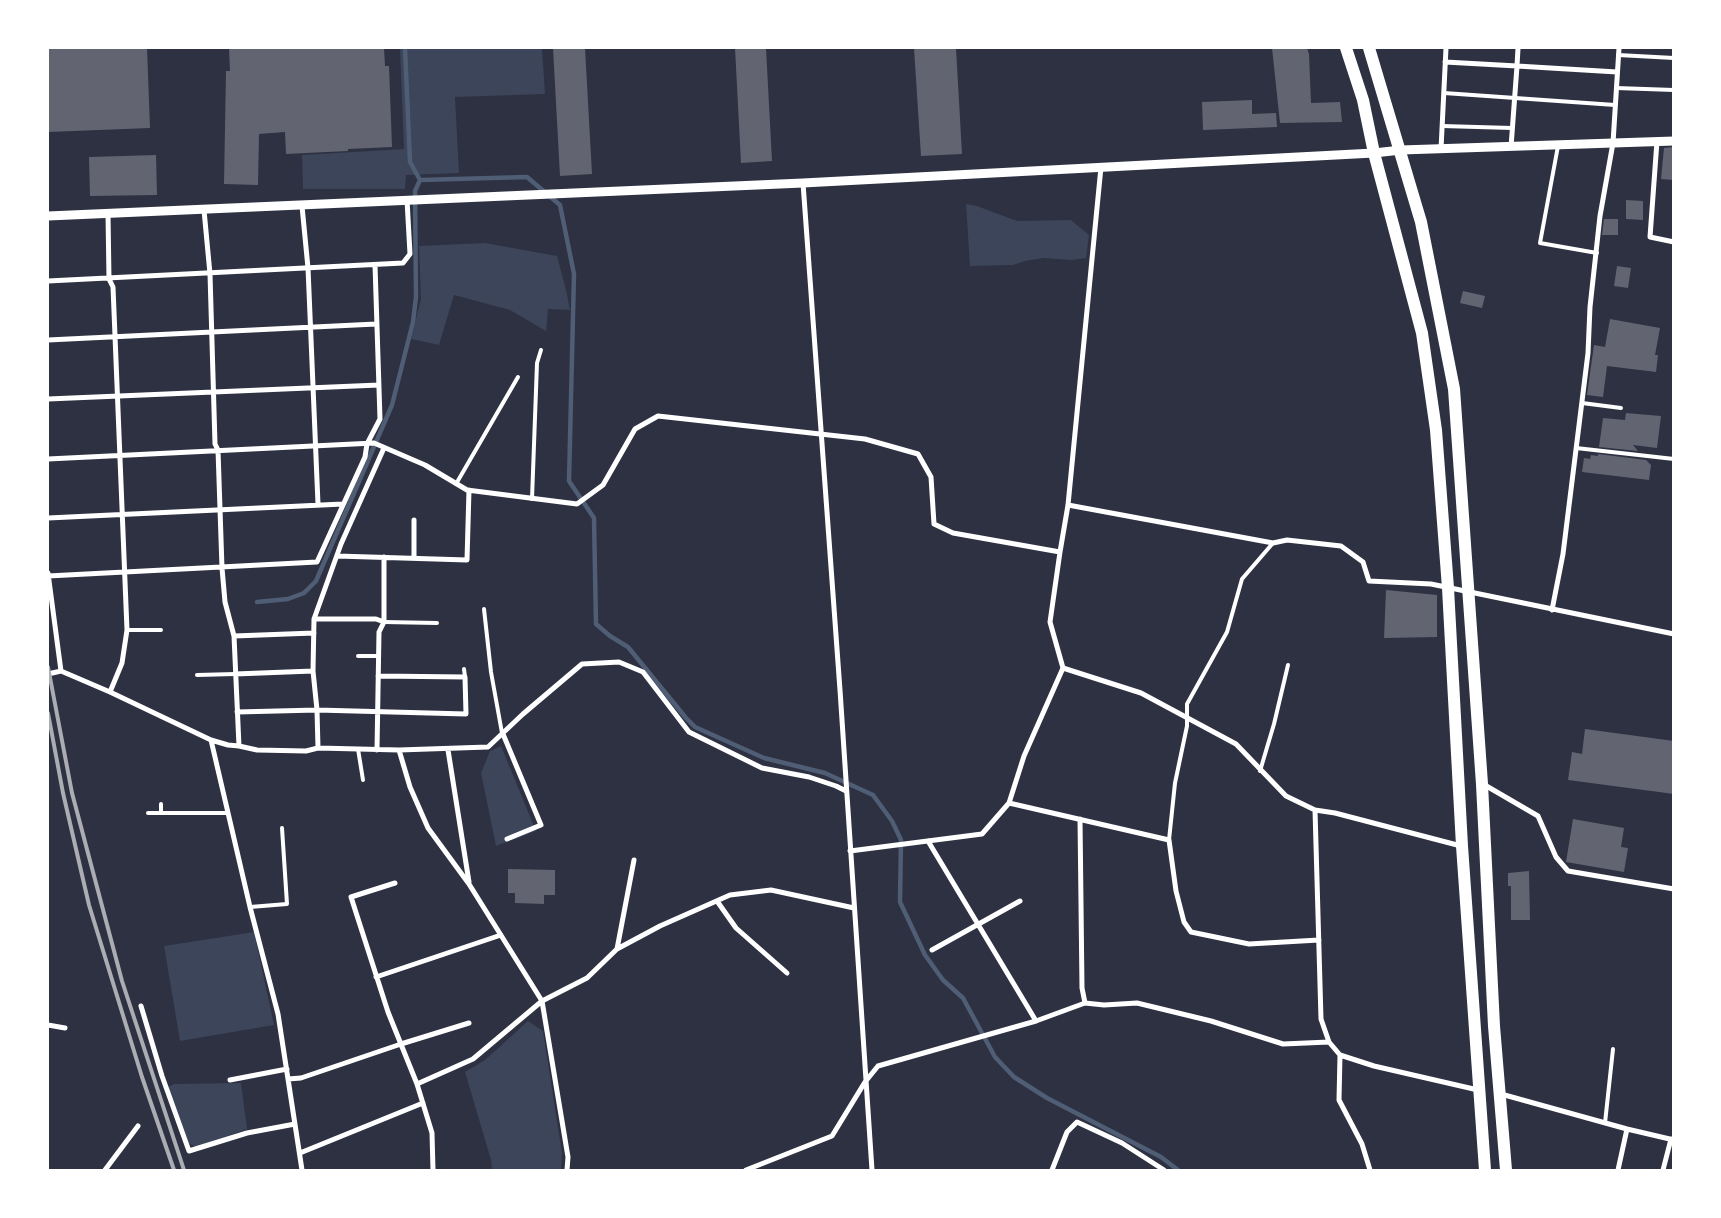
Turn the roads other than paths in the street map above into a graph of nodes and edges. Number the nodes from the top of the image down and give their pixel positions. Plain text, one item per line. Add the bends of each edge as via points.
1 (1346, 48) edge
2 (1369, 48) edge
3 (1446, 48) edge
4 (1518, 48) edge
5 (1619, 48) edge
6 (1618, 55) junction
7 (1674, 58) edge
8 (1446, 62) junction
9 (1517, 66) junction
10 (1617, 72) junction
11 (1616, 88) junction
12 (1674, 90) edge
13 (1444, 93) junction
14 (1514, 98) junction
15 (1616, 104) junction
16 (1442, 126) junction
17 (1512, 128) junction
18 (1657, 141) junction
19 (1674, 141) edge
20 (1613, 143) junction
21 (1559, 145) junction
22 (1511, 147) junction
23 (1401, 150) junction
24 (1441, 150) junction
25 (1374, 153) junction
26 (1101, 167) junction
27 (803, 183) junction
28 (406, 200) junction
29 (302, 206) junction
30 (204, 210) junction
31 (108, 214) junction
32 (48, 216) edge
33 (1674, 242) edge
34 (1596, 253) junction
35 (375, 264) junction
36 (308, 268) junction
37 (210, 274) junction
38 (110, 279) junction
39 (48, 281) edge
40 (376, 324) junction
41 (311, 326) junction
42 (212, 331) junction
43 (114, 337) junction
44 (48, 340) edge
45 (541, 350) dead end
46 (518, 376) dead end
47 (378, 385) junction
48 (314, 387) junction
49 (213, 391) junction
50 (116, 395) junction
51 (48, 398) edge
52 (1582, 403) junction
53 (1621, 408) dead end
54 (822, 434) junction
55 (367, 444) junction
56 (316, 446) junction
57 (384, 448) junction
58 (1576, 448) junction
59 (218, 450) junction
60 (120, 455) junction
61 (1674, 458) edge
62 (48, 459) edge
63 (456, 484) junction
64 (470, 490) junction
65 (532, 498) junction
66 (318, 504) junction
67 (343, 504) junction
68 (1068, 505) junction
69 (220, 509) junction
70 (123, 514) junction
71 (48, 518) edge
72 (414, 520) dead end
73 (1274, 542) junction
74 (1060, 552) junction
75 (337, 556) junction
76 (384, 557) junction
77 (414, 558) junction
78 (222, 568) junction
79 (126, 572) junction
80 (48, 574) edge
81 (1448, 588) junction
82 (1470, 593) junction
83 (484, 609) dead end
84 (1552, 610) junction
85 (314, 619) junction
86 (384, 622) junction
87 (436, 623) dead end
88 (127, 630) junction
89 (161, 630) dead end
90 (314, 632) junction
91 (1674, 634) edge
92 (234, 636) junction
93 (358, 656) dead end
94 (379, 656) junction
95 (1288, 664) dead end
96 (1063, 668) junction
97 (464, 669) dead end
98 (61, 671) junction
99 (312, 671) junction
100 (48, 674) edge
101 (235, 674) junction
102 (197, 675) dead end
103 (378, 676) junction
104 (464, 678) junction
105 (110, 692) junction
106 (317, 710) junction
107 (237, 712) junction
108 (378, 712) junction
109 (1186, 716) junction
110 (503, 734) junction
111 (211, 740) junction
112 (239, 746) junction
113 (318, 748) junction
114 (358, 749) junction
115 (377, 750) junction
116 (399, 750) junction
117 (448, 750) junction
118 (1260, 771) junction
119 (363, 780) dead end
120 (1482, 784) junction
121 (846, 791) junction
122 (161, 804) dead end
123 (1009, 804) junction
124 (1315, 810) junction
125 (148, 812) dead end
126 (161, 813) junction
127 (228, 813) junction
128 (1080, 819) junction
129 (282, 828) dead end
130 (507, 839) dead end
131 (1169, 840) junction
132 (928, 841) junction
133 (1462, 846) junction
134 (850, 851) junction
135 (634, 860) dead end
136 (395, 883) dead end
137 (469, 884) junction
138 (1674, 889) edge
139 (717, 901) junction
140 (1020, 901) dead end
141 (250, 908) junction
142 (854, 908) junction
143 (978, 924) junction
144 (501, 935) junction
145 (1319, 940) junction
146 (617, 950) junction
147 (932, 950) dead end
148 (787, 973) dead end
149 (376, 977) junction
150 (542, 1001) junction
151 (1085, 1004) junction
152 (141, 1006) dead end
153 (1036, 1021) junction
154 (469, 1023) dead end
155 (48, 1025) edge
156 (64, 1028) dead end
157 (1329, 1042) junction
158 (401, 1044) junction
159 (1613, 1049) dead end
160 (1340, 1055) junction
161 (287, 1069) junction
162 (288, 1078) junction
163 (230, 1080) dead end
164 (865, 1082) junction
165 (417, 1084) junction
166 (1480, 1091) junction
167 (1500, 1094) junction
168 (423, 1103) junction
169 (1605, 1123) junction
170 (295, 1124) junction
171 (138, 1126) dead end
172 (1627, 1130) junction
173 (1672, 1140) edge
174 (300, 1153) junction
175 (105, 1170) edge
176 (302, 1170) edge
177 (433, 1170) edge
178 (567, 1170) edge
179 (746, 1170) edge
180 (872, 1170) edge
181 (1052, 1170) edge
182 (1164, 1170) edge
183 (1370, 1170) edge
184 (1485, 1170) edge
185 (1506, 1170) edge
186 (1618, 1170) edge
187 (1663, 1170) edge

1 - 25 main road via 1363,100
2 - 23 main road
3 - 8 street
4 - 9 street
5 - 6 street
6 - 7 lane
6 - 10 street
8 - 9 street
8 - 13 street
9 - 10 street
9 - 14 street
10 - 11 street
11 - 12 lane
11 - 15 street
13 - 14 lane
13 - 16 street
14 - 15 lane
14 - 17 street
15 - 20 street
16 - 17 lane
16 - 24 street
17 - 22 street
18 - 19 street
18 - 20 street
18 - 33 street via 1650,237
20 - 21 street
20 - 34 street
21 - 22 street
21 - 34 lane via 1540,242
22 - 24 street
23 - 24 street
23 - 25 street
23 - 82 main road via 1421,222 1454,389
25 - 26 street
25 - 81 main road via 1422,333 1436,430
26 - 27 street
26 - 68 street
27 - 28 street
27 - 54 street
28 - 29 street
28 - 35 street via 410,254 403,263
29 - 30 street
29 - 36 street
30 - 31 street
30 - 37 street
31 - 32 street
31 - 38 street
34 - 52 street
35 - 36 street
35 - 40 street
36 - 37 street
36 - 41 street
37 - 38 street
37 - 42 street
38 - 39 street
38 - 43 street
40 - 41 street
40 - 47 street
41 - 42 street
41 - 48 street
42 - 43 street
42 - 49 street
43 - 44 street
43 - 50 street
45 - 65 lane via 537,363
46 - 63 lane
47 - 48 street
47 - 55 street via 380,419
48 - 49 street
48 - 56 street
49 - 50 street
49 - 59 street
50 - 51 street
50 - 60 street
52 - 53 lane
52 - 58 street
54 - 65 street via 658,416 635,429 603,485 577,504
54 - 74 street via 865,439 918,454 931,477 934,524 953,533
54 - 121 street
55 - 56 street
55 - 57 street via 374,443
55 - 67 street via 365,456
56 - 59 street
56 - 66 street
57 - 63 street via 425,465
57 - 75 street
58 - 61 lane
58 - 84 street via 1563,554
59 - 60 street
59 - 69 street
60 - 62 street
60 - 70 street
63 - 64 street
64 - 65 street
64 - 77 street via 467,560
66 - 67 street
66 - 69 street
67 - 78 street via 317,562
68 - 73 street
68 - 74 street
69 - 70 street
69 - 78 street
70 - 71 street
70 - 79 street
72 - 77 street
73 - 81 street via 1287,540 1340,546 1363,562 1369,581
73 - 109 lane via 1242,579 1227,632 1187,704
74 - 96 street via 1050,622
75 - 76 street
75 - 85 street
76 - 77 street
76 - 86 street
78 - 79 street
78 - 92 street via 225,602
79 - 80 street
79 - 88 street
80 - 98 street
81 - 82 street
81 - 133 main road
82 - 84 street
82 - 120 main road
83 - 110 lane via 491,672
84 - 91 street
85 - 86 street via 376,619
85 - 90 street
86 - 87 lane
86 - 94 street via 379,632
88 - 89 lane
88 - 105 street via 122,663
90 - 92 street
90 - 99 street
92 - 101 street
93 - 94 lane
94 - 103 street
95 - 118 lane
96 - 109 street via 1141,692
96 - 123 street via 1024,756
97 - 104 lane
98 - 100 street
98 - 105 street
99 - 101 street
99 - 106 street
101 - 102 lane
101 - 107 street
103 - 104 street
103 - 108 street
104 - 108 street via 466,714
105 - 111 street
106 - 107 street
106 - 108 street
106 - 113 street
107 - 112 street
108 - 115 street
109 - 118 street via 1236,744
109 - 131 lane
110 - 117 street via 488,747
110 - 121 street via 582,664 618,662 643,672 690,732 762,768 808,777
110 - 130 street via 541,825
111 - 112 street
111 - 127 street
112 - 113 street via 257,750 306,751
113 - 114 street
114 - 115 street
114 - 119 lane
115 - 116 street
116 - 117 street
116 - 137 street via 410,787 428,828
117 - 137 street
118 - 124 street via 1286,796
120 - 138 street via 1538,816 1556,857 1568,871
120 - 167 main road
121 - 134 street
122 - 126 lane
123 - 128 street
123 - 132 street via 982,834
124 - 133 street
124 - 145 street
125 - 126 lane
126 - 127 lane
127 - 141 street
128 - 131 street
128 - 151 street via 1082,988
129 - 141 lane via 287,904
131 - 145 street via 1176,891 1184,922 1191,932 1249,944
132 - 134 street
132 - 143 street
133 - 166 main road
134 - 142 street
135 - 146 street
136 - 149 street via 351,897
137 - 144 street
139 - 142 street via 730,895 771,890
139 - 146 street via 660,926
139 - 148 street via 736,928
140 - 143 street
141 - 161 street via 278,1014
142 - 164 street
143 - 147 street
143 - 153 street
144 - 149 street
144 - 150 street
145 - 157 street via 1321,1019
146 - 150 street via 587,978
149 - 158 street
150 - 165 street via 473,1059
150 - 178 street via 568,1157
151 - 153 street
151 - 157 street via 1138,1003 1283,1044
152 - 170 street via 189,1151 247,1133
153 - 164 street via 878,1066
154 - 158 street
155 - 156 street
157 - 160 street
158 - 162 street via 301,1078
158 - 165 street
159 - 169 lane
160 - 166 street
160 - 183 street via 1338,1100 1362,1144
161 - 162 street
161 - 163 street
162 - 170 street
164 - 179 street via 832,1136
164 - 180 street
165 - 168 street
166 - 184 main road
167 - 169 street
167 - 185 main road
168 - 174 street
168 - 177 street via 432,1133
169 - 172 street
170 - 174 street
171 - 175 street
172 - 173 street
172 - 186 street
173 - 187 street
174 - 176 street
181 - 182 street via 1067,1132 1077,1122 1122,1143

